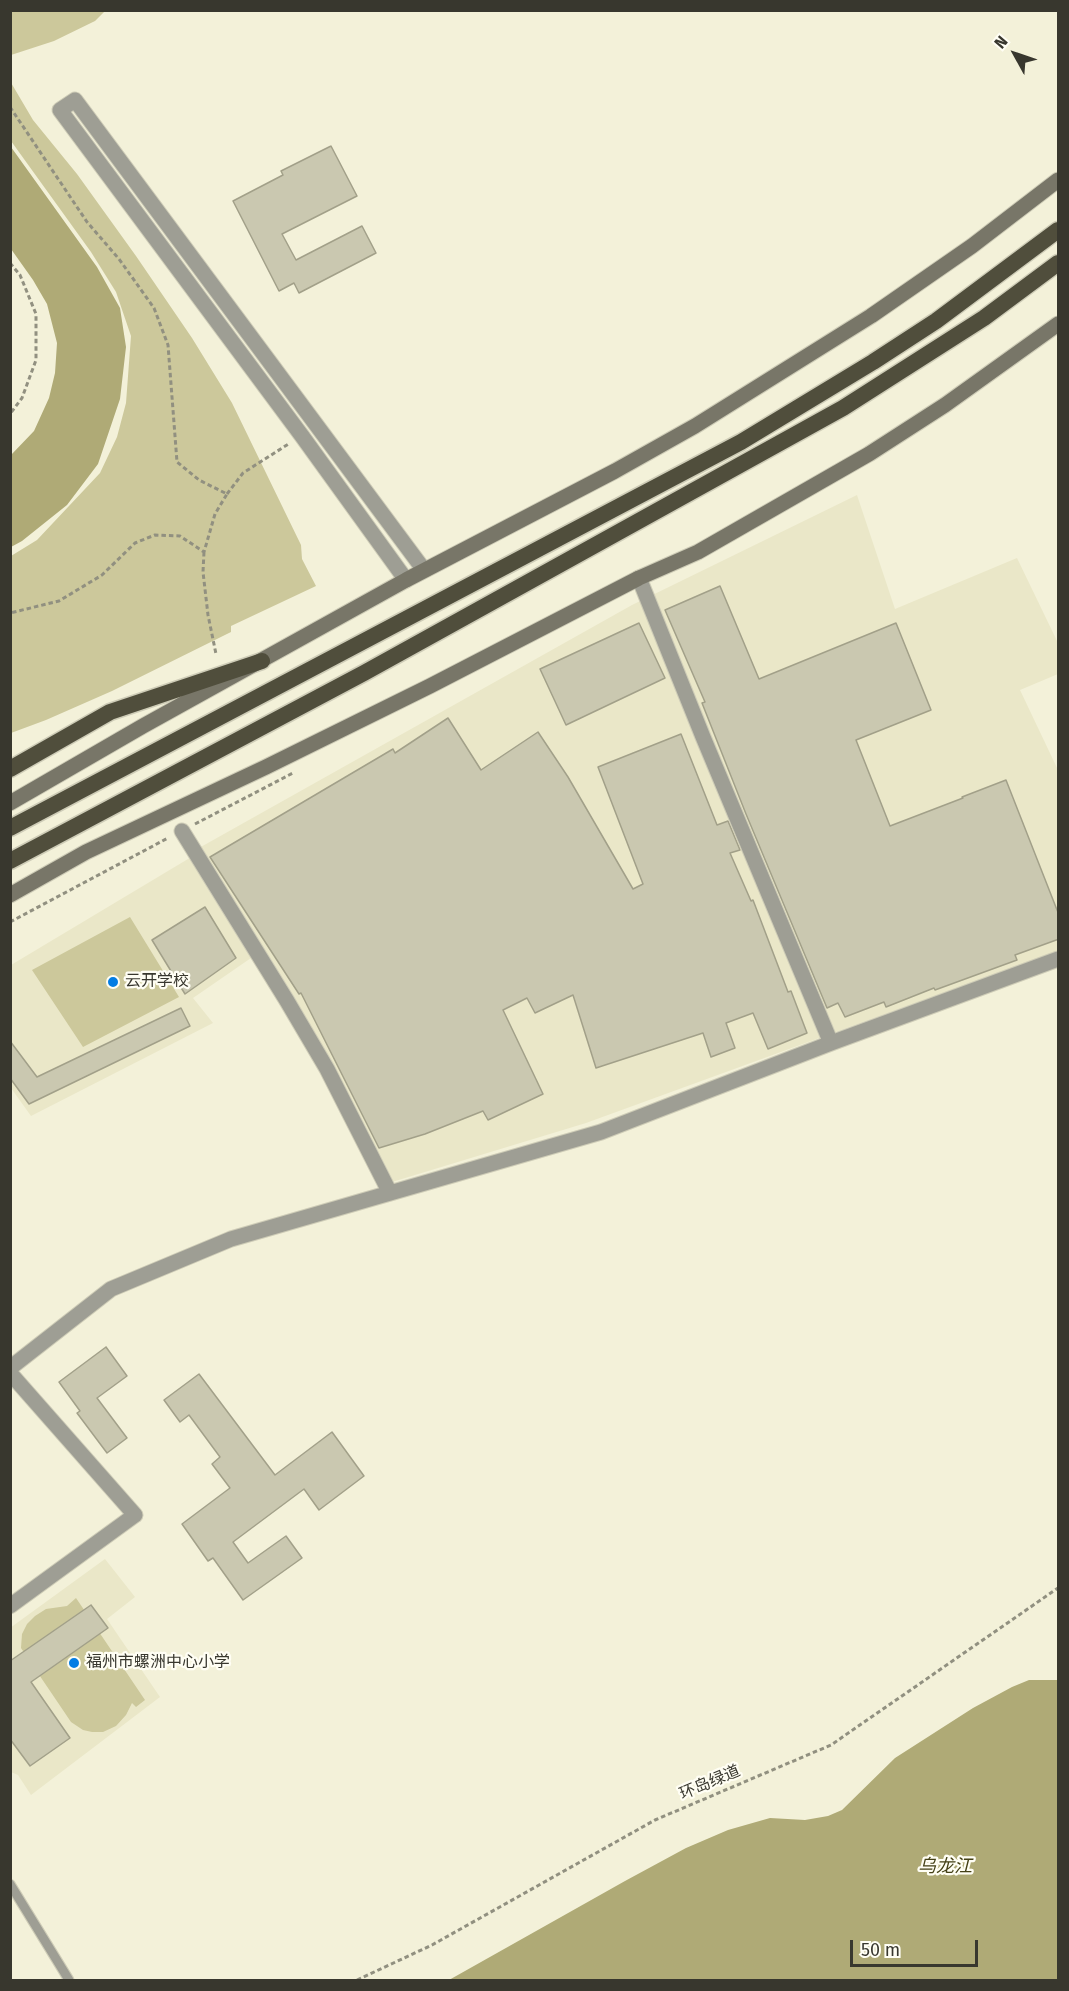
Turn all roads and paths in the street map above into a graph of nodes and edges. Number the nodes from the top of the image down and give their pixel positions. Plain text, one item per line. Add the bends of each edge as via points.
1 (10, 107) edge
2 (1059, 180) edge
3 (1059, 230) edge
4 (10, 263) edge
5 (1059, 263) edge
6 (1059, 324) edge
7 (10, 414) edge
8 (302, 436) junction
9 (226, 494) junction
10 (204, 552) junction
11 (424, 570) junction
12 (639, 578) junction
13 (406, 580) junction
14 (10, 613) edge
15 (216, 654) dead end
16 (262, 661) junction
17 (10, 769) edge
18 (10, 803) edge
19 (10, 828) edge
20 (182, 831) dead end
21 (10, 861) edge
22 (10, 895) edge
23 (1059, 959) edge
24 (831, 1043) junction
25 (390, 1193) junction
26 (10, 1368) edge
27 (10, 1373) edge
28 (1059, 1588) edge
29 (10, 1606) edge
30 (10, 1884) edge
31 (69, 1980) edge
32 (357, 1980) edge

1 - 9 path via 87,222 154,308 168,345 177,462 199,480
2 - 11 main road via 922,281 745,395 640,458
3 - 19 highway via 927,327 741,442
4 - 7 path via 20,275 36,314 36,360 22,398
5 - 21 highway via 984,318 843,408 374,668
6 - 12 main road via 869,454 698,552
8 - 9 path via 249,468
8 - 11 street via 60,110 75,100
8 - 13 street
9 - 10 path via 215,514
10 - 14 path via 180,536 154,535 135,543 102,575 59,601
10 - 15 path via 204,583
11 - 13 main road
12 - 22 main road via 430,686 86,852
12 - 24 street
13 - 16 main road
16 - 17 highway via 110,711
16 - 18 main road
20 - 25 street via 327,1069
23 - 24 street
24 - 25 street via 601,1132
25 - 26 street via 231,1239 111,1289
27 - 29 street via 135,1515
28 - 32 path, 环岛绿道 via 831,1745 655,1820 432,1945
30 - 31 lane

